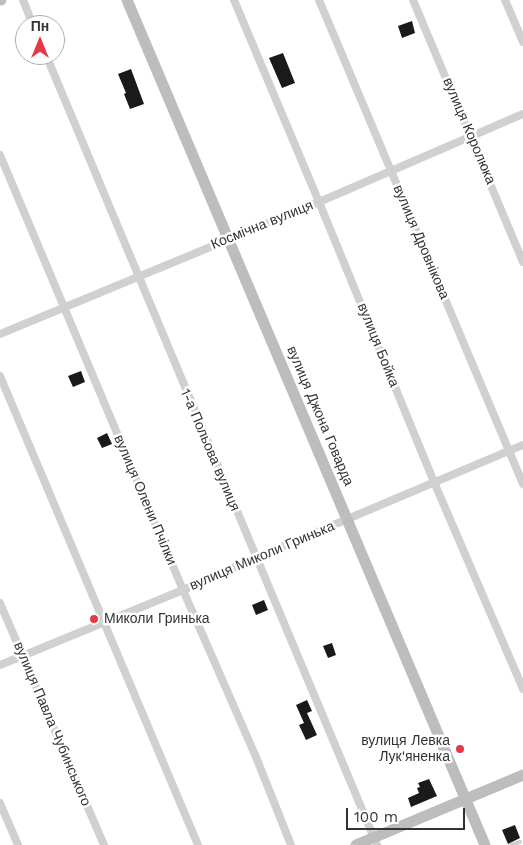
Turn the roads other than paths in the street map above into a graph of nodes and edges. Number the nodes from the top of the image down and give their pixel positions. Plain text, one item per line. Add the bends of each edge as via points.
1 (23, 0) edge
2 (127, 0) edge
3 (234, 0) edge
4 (319, 0) edge
5 (413, 0) edge
6 (505, 0) edge
7 (29, 15) edge
8 (523, 42) edge
9 (50, 65) edge
10 (523, 114) edge
11 (471, 136) junction
12 (0, 154) edge
13 (391, 170) junction
14 (319, 202) junction
15 (227, 239) junction
16 (523, 262) edge
17 (138, 276) junction
18 (64, 309) junction
19 (0, 334) edge
20 (0, 376) edge
21 (523, 445) edge
22 (509, 451) junction
23 (434, 482) junction
24 (523, 484) edge
25 (348, 519) junction
26 (255, 558) junction
27 (183, 590) junction
28 (0, 603) edge
29 (103, 622) junction
30 (23, 655) junction
31 (0, 664) edge
32 (523, 690) edge
33 (523, 775) edge
34 (466, 800) junction
35 (0, 803) edge
36 (375, 841) edge
37 (520, 842) dead end
38 (18, 845) edge
39 (104, 845) edge
40 (198, 845) edge
41 (291, 845) edge
42 (356, 845) edge
43 (485, 845) edge
44 (511, 845) edge

1 - 7 street
2 - 15 street, вулиця Джона Говарда
3 - 14 street, вулиця Бойка
4 - 13 street, вулиця Дровнікова
5 - 11 street, вулиця Королюка
6 - 8 street
9 - 17 street, 1-а Польова вулиця
10 - 11 street, Космічна вулиця
11 - 13 street, Космічна вулиця
11 - 16 street, вулиця Королюка
12 - 18 street, вулиця Олени Пчілки
13 - 14 street, Космічна вулиця
13 - 22 street, вулиця Дровнікова
14 - 15 street, Космічна вулиця
14 - 23 street, вулиця Бойка
15 - 17 street, Космічна вулиця
15 - 25 street, вулиця Джона Говарда
17 - 18 street, Космічна вулиця
17 - 26 street, 1-а Польова вулиця
18 - 19 street, Космічна вулиця
18 - 27 street, вулиця Олени Пчілки
20 - 29 street
21 - 22 street, вулиця Миколи Гринька
22 - 23 street, вулиця Миколи Гринька
22 - 24 street, вулиця Дровнікова
23 - 25 street, вулиця Миколи Гринька
23 - 32 street, вулиця Бойка
25 - 26 street, вулиця Миколи Гринька
25 - 34 street, вулиця Джона Говарда
26 - 27 street, вулиця Миколи Гринька
26 - 36 street, 1-а Польова вулиця
27 - 29 street, вулиця Миколи Гринька
27 - 41 street, вулиця Олени Пчілки
28 - 30 street, вулиця Павла Чубинського
29 - 30 street, вулиця Миколи Гринька
29 - 40 street
30 - 31 street, вулиця Миколи Гринька
30 - 39 street, вулиця Павла Чубинського
33 - 34 street
34 - 36 street
34 - 43 street, вулиця Джона Говарда
35 - 38 street
36 - 42 street
37 - 44 lane

